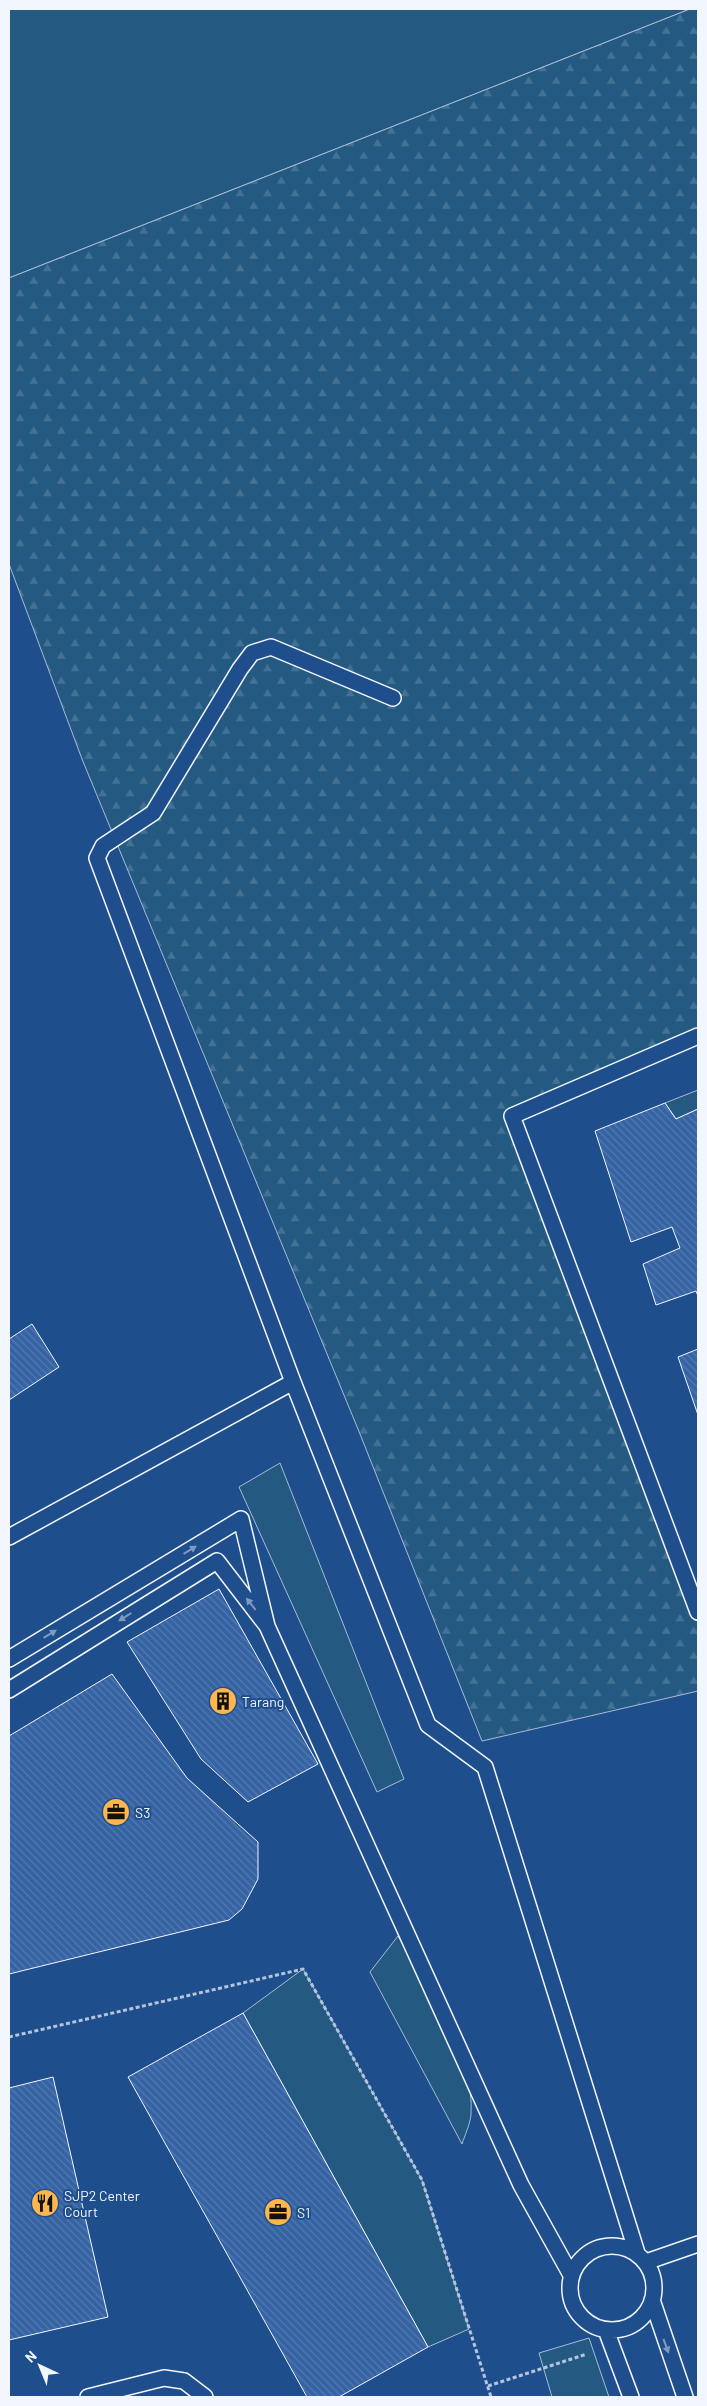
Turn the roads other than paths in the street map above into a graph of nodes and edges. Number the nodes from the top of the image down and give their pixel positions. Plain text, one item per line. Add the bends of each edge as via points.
1 (393, 698) dead end
2 (698, 1036) edge
3 (293, 1382) junction
4 (9, 1537) edge
5 (698, 1612) edge
6 (267, 1626) junction
7 (9, 1659) edge
8 (9, 1690) edge
9 (698, 2244) edge
10 (641, 2258) junction
11 (571, 2275) junction
12 (652, 2300) junction
13 (606, 2330) junction
14 (88, 2397) edge
15 (205, 2397) edge
16 (631, 2397) edge
17 (685, 2397) edge

1 - 3 lane via 271,647 252,653 153,812 103,846 97,858
2 - 5 lane via 512,1116
3 - 4 lane
3 - 10 lane via 428,1725 484,1767
7 -> 6 lane via 241,1518
6 -> 8 lane via 217,1561
6 - 11 lane via 521,2184
9 - 10 lane
10 - 11 lane via 625,2247 599,2247 578,2262
10 - 12 lane via 652,2274
11 - 13 lane via 569,2290 572,2304 592,2326
12 - 13 lane via 646,2313 634,2323 621,2329
12 -> 17 lane
13 - 16 lane
14 - 15 lane via 164,2378 184,2381

